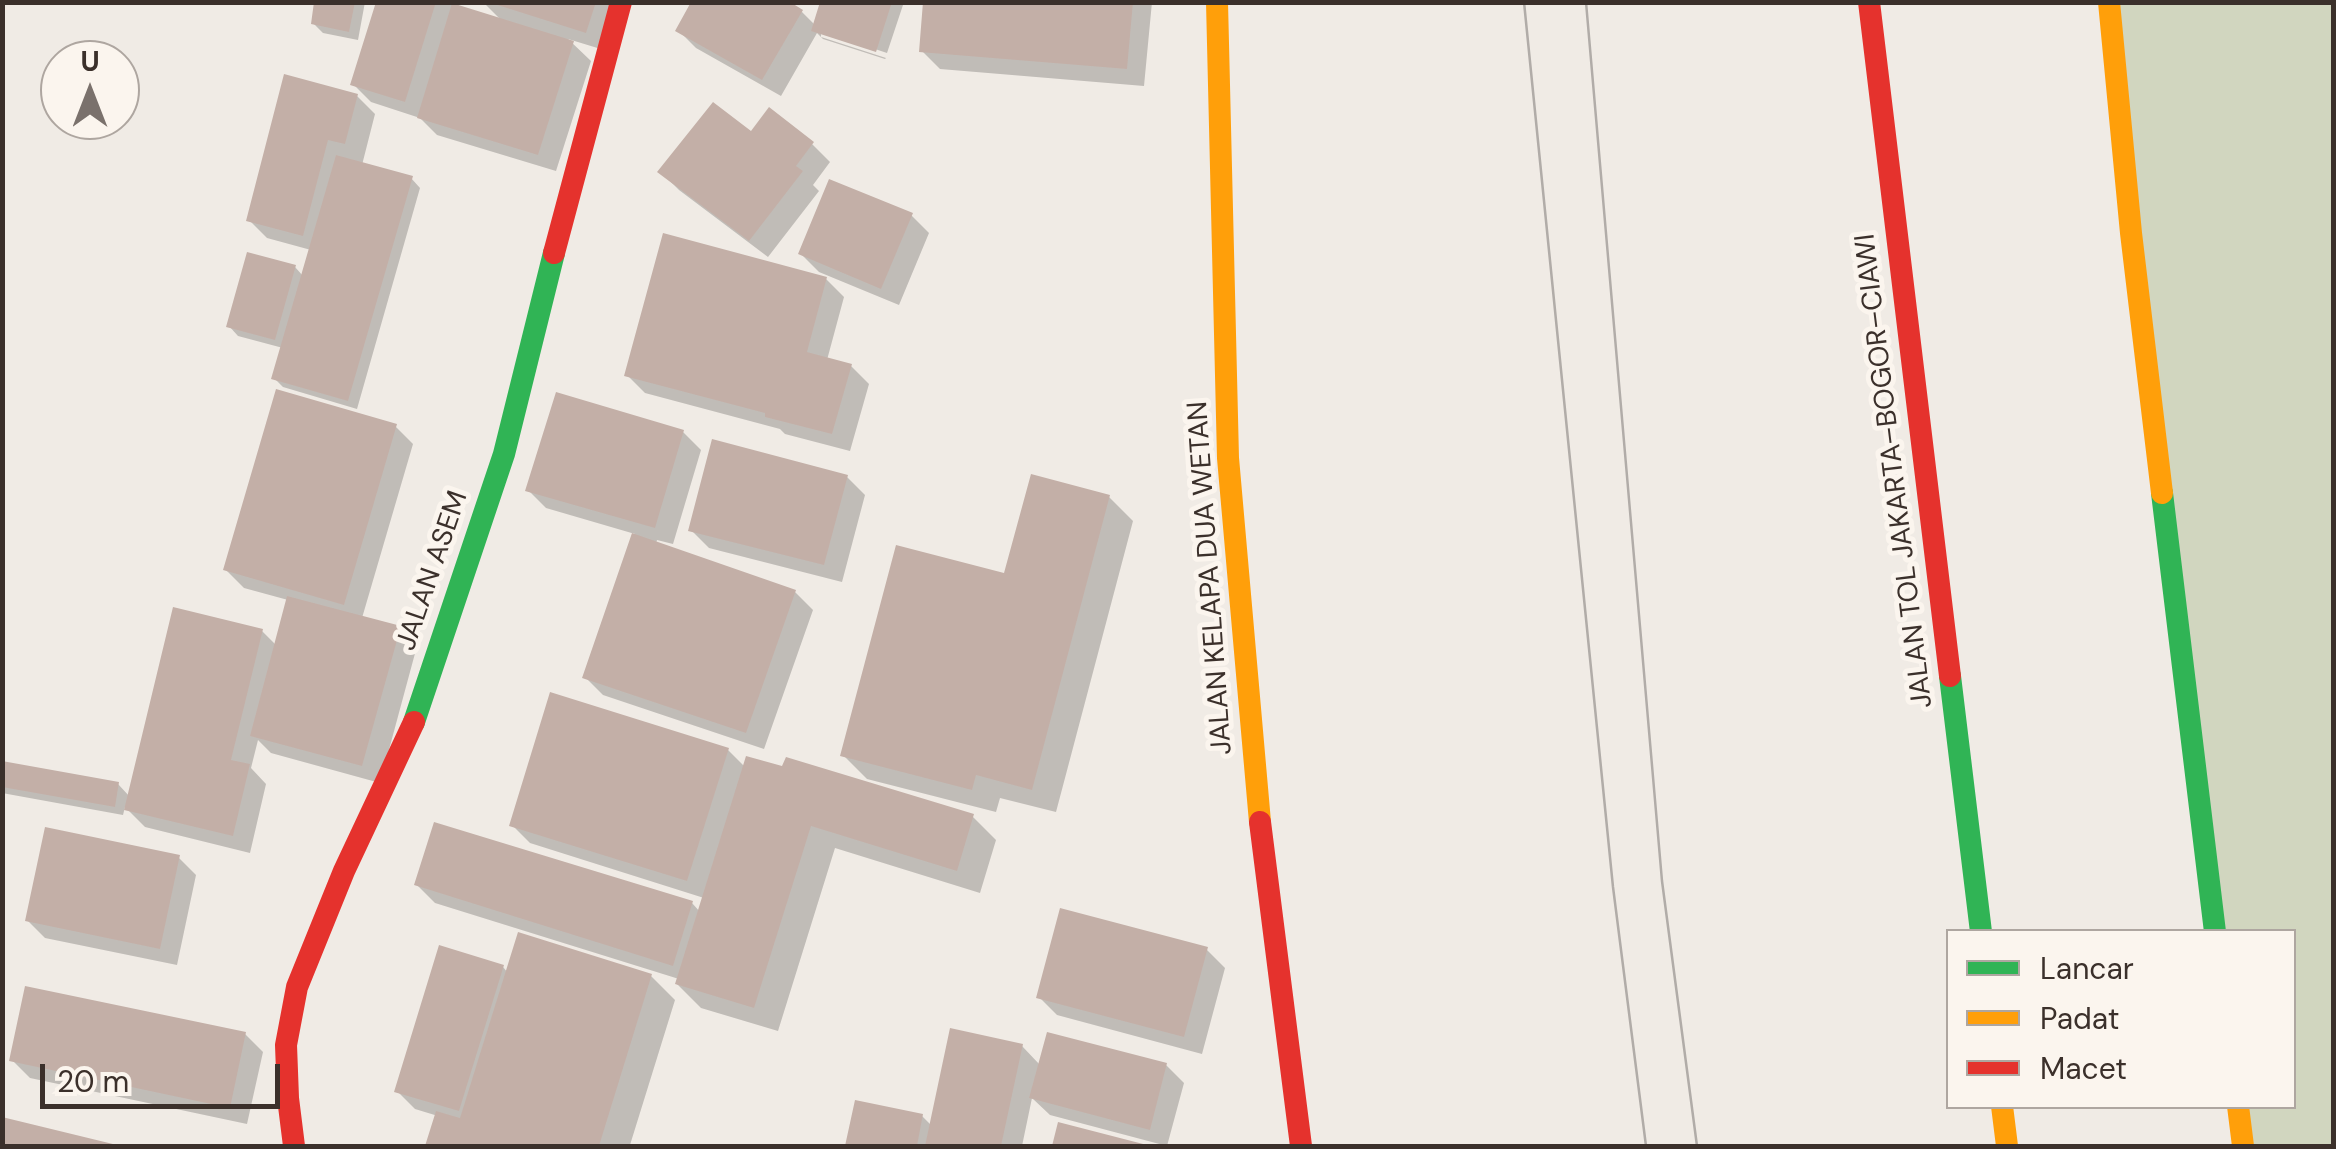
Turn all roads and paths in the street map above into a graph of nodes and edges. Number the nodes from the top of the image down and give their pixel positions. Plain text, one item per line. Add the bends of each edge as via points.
1 (621, 2) edge
2 (1217, 2) edge
3 (1869, 2) edge
4 (2110, 2) edge
5 (1981, 929) edge
6 (2215, 929) edge
7 (2002, 1109) edge
8 (2238, 1109) edge
9 (294, 1146) edge
10 (1301, 1146) edge
11 (2007, 1146) edge
12 (2243, 1146) edge

1 - 9 main road, JALAN ASEM via 504,454 412,724 298,987 286,1045
2 - 10 main road, JALAN KELAPA DUA WETAN via 1228,458 1258,804
3 - 5 main road, JALAN TOL JAKARTA–BOGOR–CIAWI
4 - 6 main road via 2130,233
7 - 11 main road
8 - 12 main road

